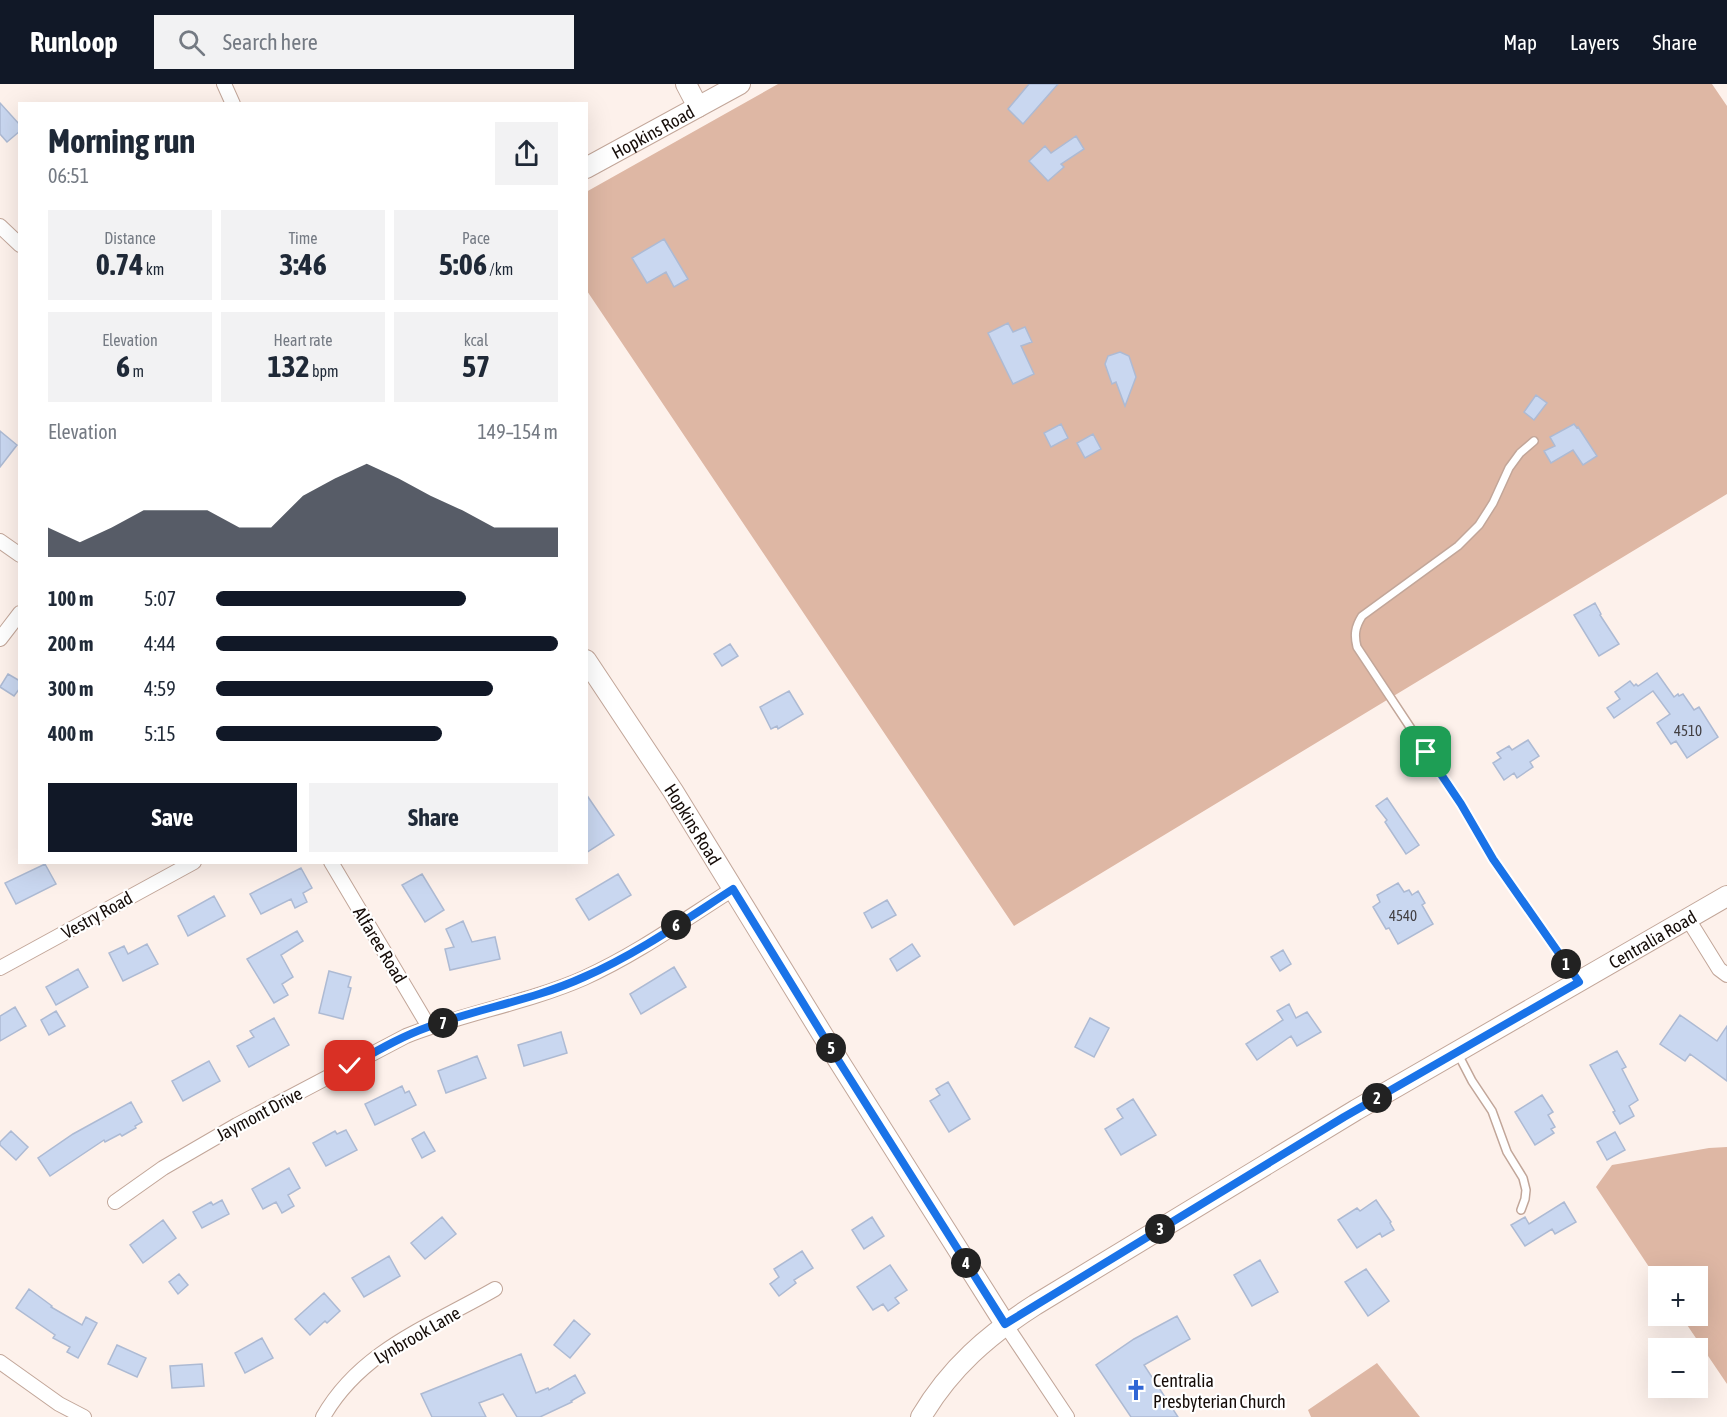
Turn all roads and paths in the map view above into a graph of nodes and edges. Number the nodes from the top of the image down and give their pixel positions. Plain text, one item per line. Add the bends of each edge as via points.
1 (224, 84) edge
2 (686, 84) edge
3 (740, 84) edge
4 (233, 102) edge
5 (698, 107) junction
6 (588, 167) edge
7 (0, 226) edge
8 (18, 243) edge
9 (1534, 441) dead end
10 (0, 541) edge
11 (18, 554) edge
12 (18, 616) edge
13 (0, 639) edge
14 (588, 663) edge
15 (190, 864) edge
16 (332, 864) edge
17 (733, 889) junction
18 (1727, 896) edge
19 (1688, 919) junction
20 (0, 968) edge
21 (1727, 975) edge
22 (1579, 982) junction
23 (429, 1027) junction
24 (1456, 1052) junction
25 (115, 1202) dead end
26 (1521, 1210) dead end
27 (495, 1289) dead end
28 (1005, 1324) junction
29 (0, 1362) edge
30 (84, 1417) edge
31 (323, 1417) edge
32 (921, 1417) edge
33 (1067, 1417) edge

1 - 4 street
2 - 5 main road, Hopkins Road
3 - 5 main road
5 - 6 main road, Hopkins Road
7 - 8 street
9 - 22 lane via 1509,468 1479,525 1458,546 1362,616 1354,636 1357,647 1493,859
10 - 11 street
12 - 13 street
14 - 17 main road, Hopkins Road
15 - 20 street, Vestry Road
16 - 23 street, Alfaree Road
17 - 23 street, Jaymont Drive via 584,978
17 - 28 main road, Hopkins Road
18 - 19 main road, Centralia Road
19 - 21 street via 1719,969
19 - 22 main road, Centralia Road
22 - 24 main road, Centralia Road
23 - 25 street, Jaymont Drive via 237,1125 163,1168
24 - 26 lane via 1492,1111 1507,1152 1523,1178 1526,1190
24 - 28 main road, Centralia Road
27 - 31 street, Lynbrook Lane via 375,1357 350,1380
28 - 32 main road, Centralia Road via 952,1373
28 - 33 street, Hopkins Road
29 - 30 street

